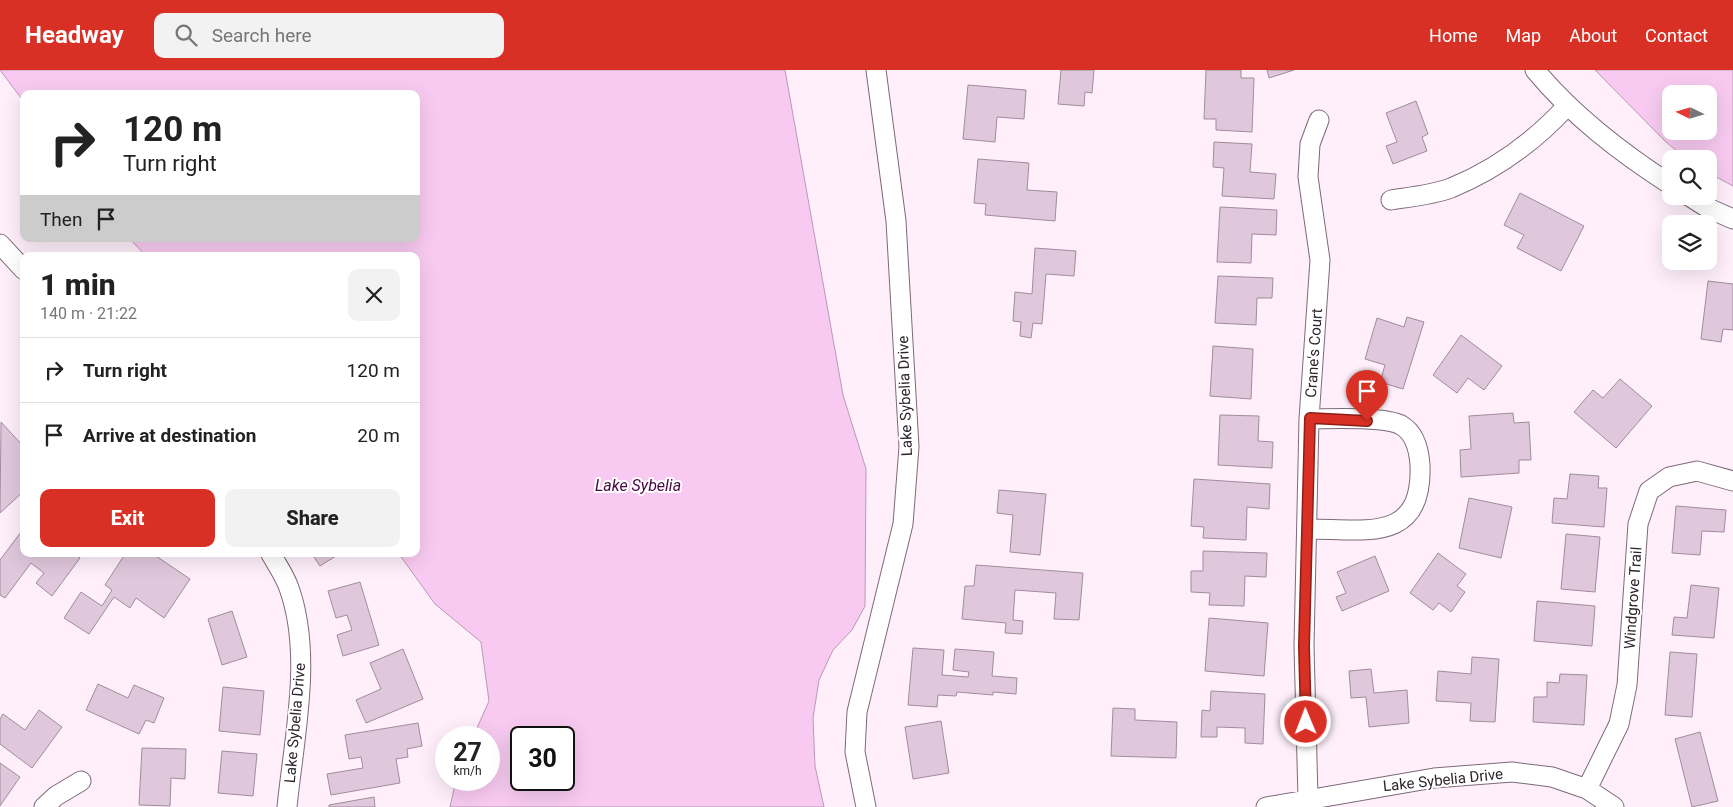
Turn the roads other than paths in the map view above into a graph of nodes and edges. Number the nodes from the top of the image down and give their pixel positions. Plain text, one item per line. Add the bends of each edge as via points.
1 (876, 70) edge
2 (1535, 70) edge
3 (1567, 106) junction
4 (1319, 120) dead end
5 (1662, 179) edge
6 (1390, 200) dead end
7 (1704, 205) edge
8 (1733, 219) edge
9 (0, 244) edge
10 (20, 266) edge
11 (1310, 418) junction
12 (1733, 482) edge
13 (1308, 529) junction
14 (273, 557) edge
15 (81, 781) dead end
16 (1587, 789) junction
17 (1308, 798) junction
18 (44, 807) edge
19 (287, 807) edge
20 (866, 807) edge
21 (1266, 807) edge
22 (1614, 807) edge

1 - 20 street, Lake Sybelia Drive via 896,220 909,447 903,524 857,712 855,752
2 - 3 street
3 - 5 street via 1590,127
3 - 6 street via 1543,133 1487,169 1450,188
4 - 11 street, Crane's Court via 1310,144 1308,177 1320,260
7 - 8 street
9 - 10 street
11 - 13 street, Crane's Court
11 - 13 street via 1386,421 1401,426 1415,438 1420,464 1418,494 1412,511 1402,521 1381,530
12 - 16 street, Windgrove Trail via 1697,471 1669,477 1649,491 1638,524 1627,685 1619,724
13 - 17 street, Crane's Court via 1304,646
14 - 19 street, Lake Sybelia Drive via 289,586 298,623 302,663
15 - 18 street
16 - 17 street, Lake Sybelia Drive via 1552,777 1512,772 1434,778
16 - 22 street, Lake Sybelia Drive
17 - 21 street, Lake Sybelia Drive

